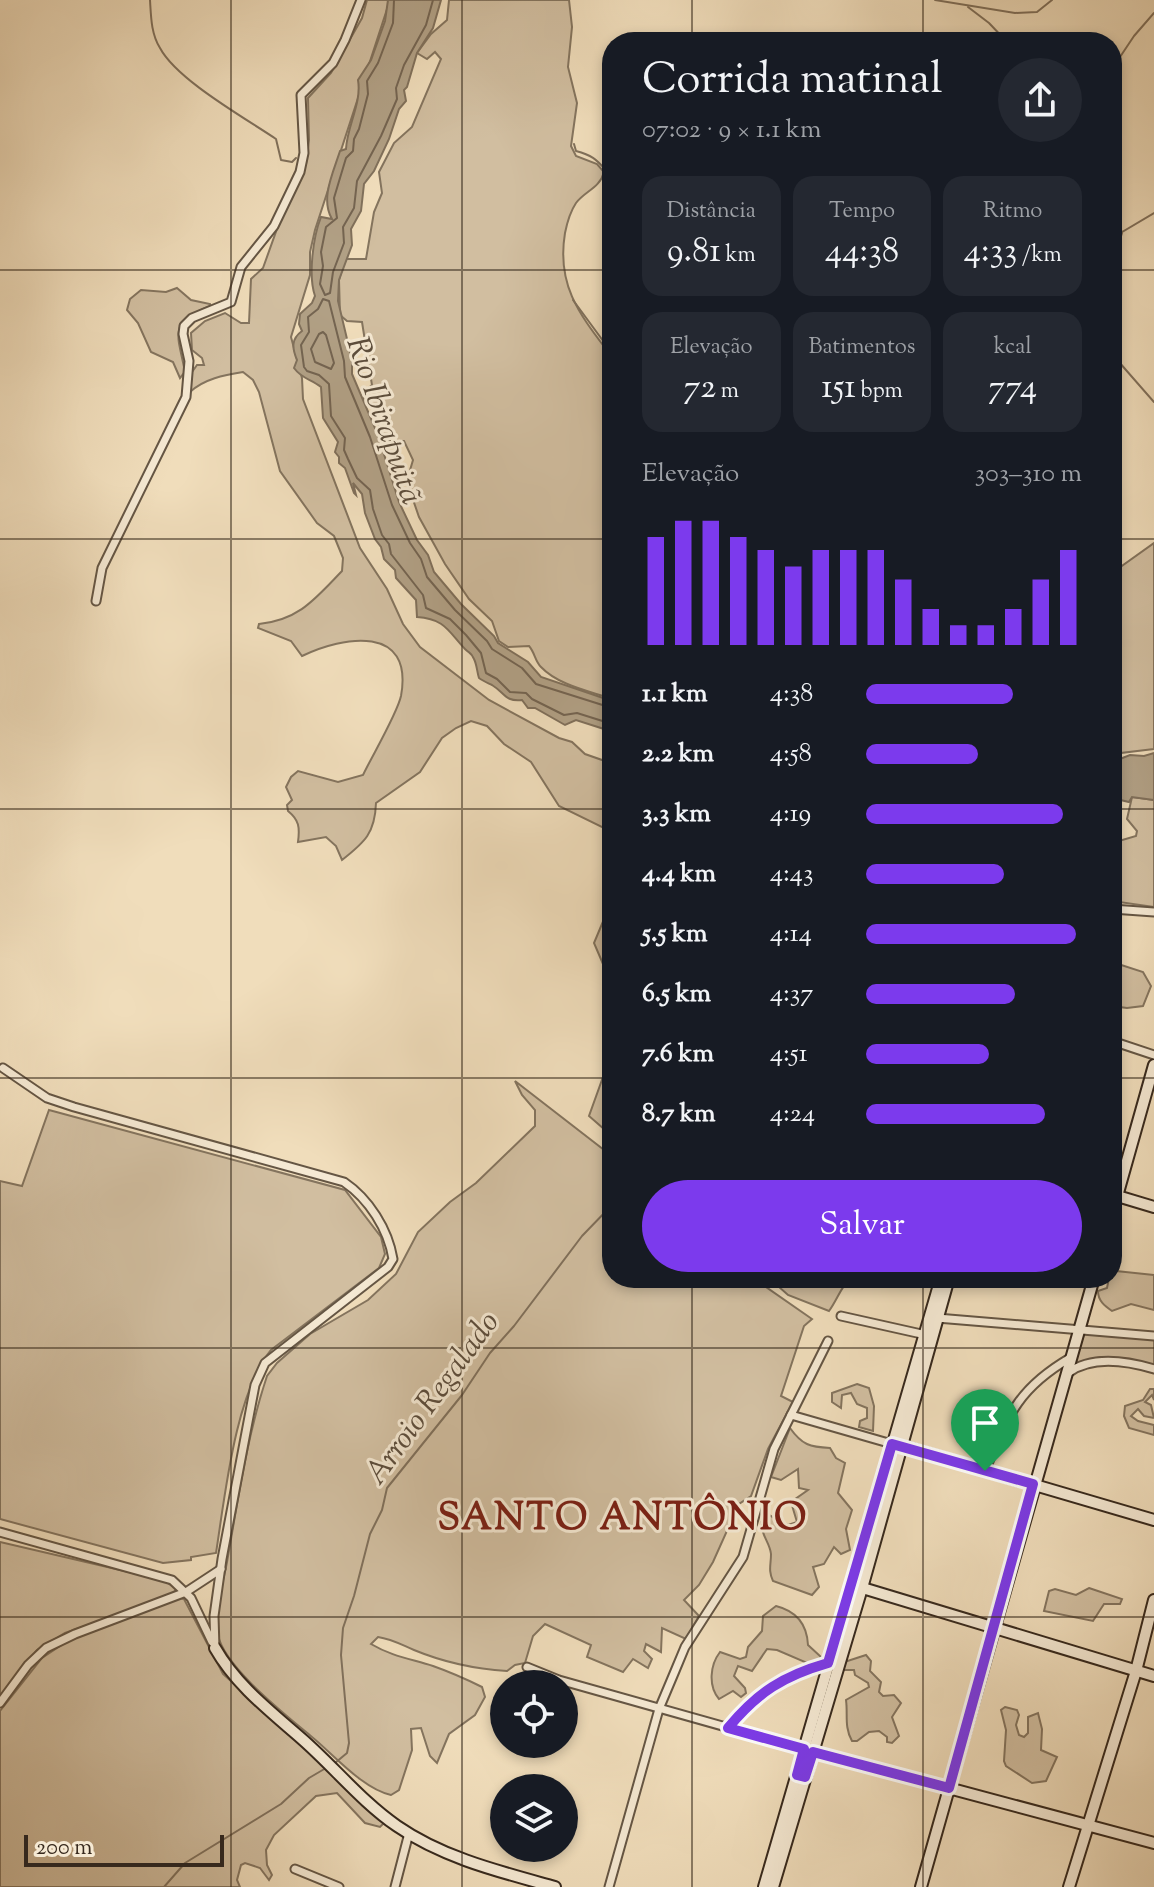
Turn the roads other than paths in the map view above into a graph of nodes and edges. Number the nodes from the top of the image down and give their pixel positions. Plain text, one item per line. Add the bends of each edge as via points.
1 (361, 0) edge
2 (96, 601) dead end
3 (1122, 910) edge
4 (1154, 912) edge
5 (1122, 1044) edge
6 (1154, 1055) edge
7 (1154, 1065) edge
8 (3, 1068) dead end
9 (1122, 1169) edge
10 (1122, 1197) edge
11 (1154, 1207) edge
12 (939, 1288) edge
13 (945, 1288) edge
14 (1091, 1288) edge
15 (841, 1316) dead end
16 (933, 1317) junction
17 (1079, 1330) junction
18 (928, 1335) junction
19 (1154, 1336) edge
20 (828, 1341) dead end
21 (1070, 1358) junction
22 (1154, 1369) edge
23 (1064, 1378) junction
24 (791, 1415) junction
25 (897, 1445) junction
26 (985, 1471) junction
27 (1033, 1484) junction
28 (1154, 1520) edge
29 (0, 1532) edge
30 (221, 1569) junction
31 (850, 1584) junction
32 (862, 1588) junction
33 (186, 1592) junction
34 (1154, 1600) edge
35 (994, 1628) junction
36 (215, 1648) junction
37 (828, 1663) junction
38 (527, 1667) dead end
39 (1136, 1671) junction
40 (1154, 1676) edge
41 (822, 1702) junction
42 (0, 1703) edge
43 (659, 1709) junction
44 (728, 1728) junction
45 (808, 1751) junction
46 (949, 1788) junction
47 (1088, 1827) junction
48 (409, 1833) junction
49 (1154, 1843) edge
50 (295, 1869) dead end
51 (339, 1887) edge
52 (395, 1887) edge
53 (555, 1887) edge
54 (609, 1887) edge
55 (767, 1887) edge
56 (921, 1887) edge
57 (1069, 1887) edge

1 - 2 street via 333,63 301,95 302,163 274,226 241,267 231,302 184,326 189,361 186,397 102,568
3 - 4 street
5 - 6 street
7 - 9 street
8 - 30 street via 47,1098 344,1182 367,1204 390,1243 393,1259 378,1277 265,1363 247,1416
10 - 11 street
12 - 16 street
13 - 16 street
14 - 17 street
15 - 18 street
16 - 17 street
16 - 18 street
17 - 19 street
17 - 21 street
18 - 25 street
20 - 24 street
21 - 23 street
21 - 26 street via 1035,1382 1014,1406
22 - 23 street via 1093,1362 1072,1369
23 - 27 street
24 - 25 street
24 - 43 street via 774,1449 743,1557 685,1647
25 - 26 street
25 - 31 street
25 - 32 street
26 - 27 street
27 - 28 street
27 - 35 street
29 - 33 street via 160,1575
30 - 33 street
30 - 36 street
31 - 32 street
31 - 37 street
32 - 35 street
32 - 41 street
33 - 36 street
33 - 42 street via 46,1648
34 - 39 street
35 - 39 street
35 - 46 street
36 - 48 street via 242,1686
37 - 41 street
37 - 44 street via 780,1681
38 - 43 street
39 - 40 street
39 - 47 street
41 - 45 street
43 - 44 street
43 - 54 street
44 - 45 street
45 - 46 street
45 - 55 street
46 - 47 street
46 - 56 street
47 - 49 street
47 - 57 street
48 - 52 street
48 - 53 street via 493,1870
50 - 51 street

